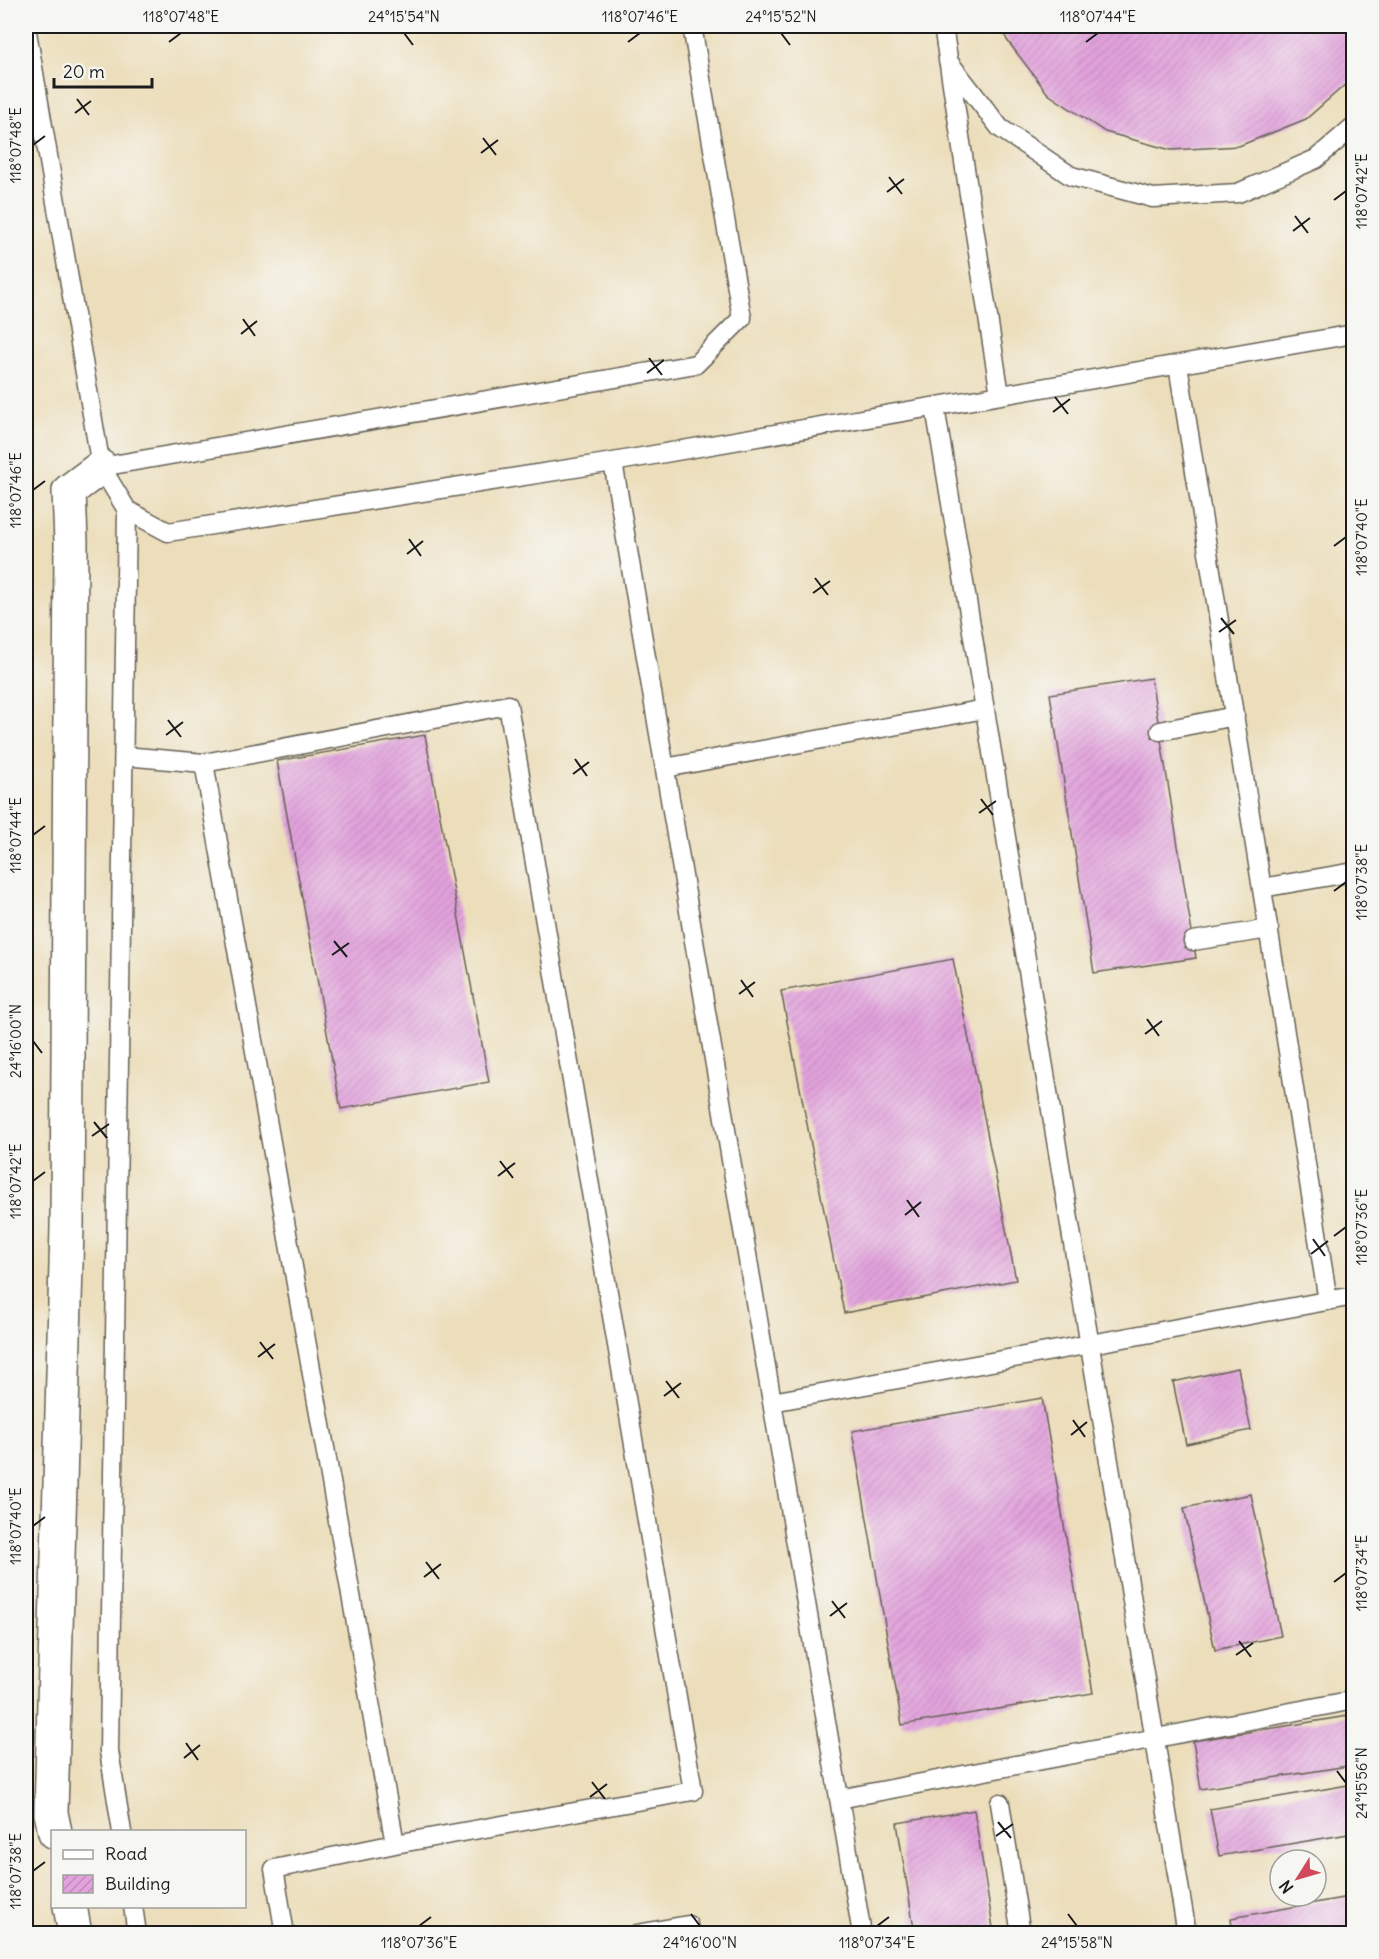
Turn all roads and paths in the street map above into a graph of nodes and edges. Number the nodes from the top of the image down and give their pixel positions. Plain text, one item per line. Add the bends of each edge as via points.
1 (26, 26) edge
2 (692, 26) edge
3 (943, 26) edge
4 (948, 61) junction
5 (1353, 126) edge
6 (1353, 334) edge
7 (1178, 366) junction
8 (1000, 395) junction
9 (935, 407) junction
10 (613, 462) junction
11 (101, 467) junction
12 (127, 510) junction
13 (985, 709) junction
14 (1235, 716) junction
15 (1160, 731) dead end
16 (124, 756) junction
17 (204, 763) junction
18 (665, 768) junction
19 (1353, 872) edge
20 (1262, 888) junction
21 (1269, 929) junction
22 (1193, 941) dead end
23 (1353, 1296) edge
24 (1328, 1301) junction
25 (1090, 1344) junction
26 (772, 1402) junction
27 (1353, 1700) edge
28 (1155, 1738) junction
29 (839, 1799) junction
30 (1000, 1803) dead end
31 (55, 1830) edge
32 (122, 1830) edge
33 (395, 1844) junction
34 (70, 1908) edge
35 (133, 1908) edge
36 (75, 1934) edge
37 (137, 1934) edge
38 (285, 1934) edge
39 (637, 1934) edge
40 (690, 1934) edge
41 (862, 1934) edge
42 (1022, 1934) edge
43 (1187, 1934) edge

1 - 11 lane
2 - 11 lane via 742,318 696,364
3 - 4 lane
4 - 5 lane via 1000,128 1071,176 1153,198 1238,193 1316,159
4 - 8 lane
6 - 7 lane
7 - 8 lane
7 - 14 lane
8 - 9 lane
9 - 10 lane
9 - 13 lane
10 - 12 lane via 168,532
10 - 18 lane
11 - 12 lane
11 - 31 street via 69,491 67,1216 51,1813
12 - 16 lane
13 - 18 lane
13 - 25 lane
14 - 15 lane
14 - 20 lane
16 - 17 lane
16 - 32 lane via 109,1751
17 - 33 lane
17 - 33 lane via 508,705 693,1791
18 - 26 lane
19 - 20 lane
20 - 21 lane
21 - 22 lane
21 - 24 lane
23 - 24 lane
24 - 25 lane
25 - 26 lane
25 - 28 lane
26 - 29 lane
27 - 28 lane
28 - 29 lane
28 - 43 lane
29 - 41 lane
30 - 42 lane
33 - 38 lane via 274,1869
34 - 36 street
35 - 37 lane
39 - 40 lane via 688,1925

